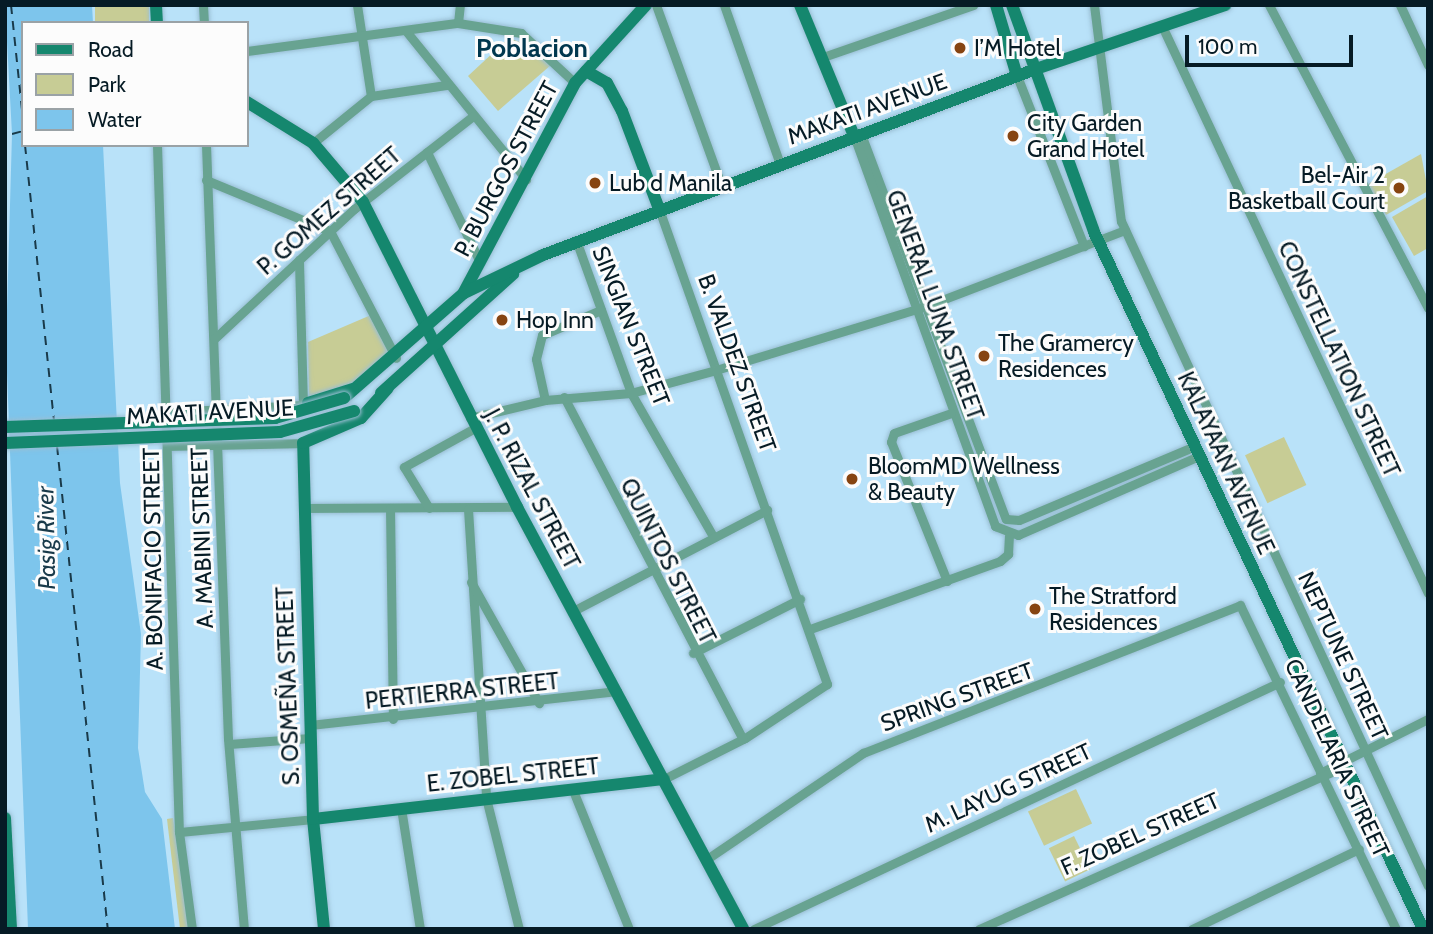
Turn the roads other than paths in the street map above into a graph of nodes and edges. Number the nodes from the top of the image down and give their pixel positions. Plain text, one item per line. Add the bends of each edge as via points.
1 (357, 5) edge
2 (460, 5) edge
3 (656, 5) edge
4 (724, 5) edge
5 (800, 5) edge
6 (973, 5) edge
7 (996, 5) edge
8 (1012, 5) edge
9 (1094, 5) edge
10 (1225, 5) edge
11 (1269, 5) edge
12 (1400, 5) edge
13 (639, 8) edge
14 (1192, 11) edge
15 (458, 23) junction
16 (1162, 26) junction
17 (406, 31) junction
18 (360, 37) junction
19 (1100, 47) junction
20 (248, 51) edge
21 (823, 57) junction
22 (1428, 65) edge
23 (1033, 70) junction
24 (586, 71) junction
25 (1017, 76) junction
26 (575, 83) junction
27 (446, 85) junction
28 (371, 96) junction
29 (248, 103) edge
30 (473, 116) junction
31 (857, 135) junction
32 (313, 143) junction
33 (157, 147) edge
34 (206, 147) edge
35 (427, 152) junction
36 (780, 164) junction
37 (526, 179) junction
38 (206, 180) junction
39 (721, 185) junction
40 (363, 202) junction
41 (659, 209) junction
42 (1125, 230) junction
43 (330, 231) junction
44 (576, 240) junction
45 (1098, 241) junction
46 (1084, 246) junction
47 (299, 260) junction
48 (480, 262) junction
49 (527, 262) junction
50 (464, 293) junction
51 (926, 306) junction
52 (1428, 308) edge
53 (601, 310) junction
54 (914, 310) junction
55 (425, 331) junction
56 (214, 339) junction
57 (433, 346) junction
58 (396, 358) junction
59 (716, 370) junction
60 (956, 385) junction
61 (361, 388) junction
62 (388, 388) junction
63 (943, 390) junction
64 (631, 393) junction
65 (564, 397) junction
66 (545, 400) junction
67 (303, 405) junction
68 (218, 411) junction
69 (169, 412) junction
70 (951, 413) junction
71 (473, 423) junction
72 (5, 427) edge
73 (5, 443) edge
74 (303, 443) junction
75 (219, 445) junction
76 (170, 446) junction
77 (1197, 451) junction
78 (1099, 486) junction
79 (1104, 497) junction
80 (517, 507) junction
81 (304, 508) junction
82 (390, 508) junction
83 (429, 508) junction
84 (468, 509) junction
85 (767, 510) junction
86 (713, 536) junction
87 (1009, 536) junction
88 (649, 569) junction
89 (470, 579) junction
90 (947, 580) junction
91 (1428, 593) edge
92 (800, 599) junction
93 (1240, 605) joint
94 (573, 611) junction
95 (810, 629) junction
96 (693, 653) junction
97 (1280, 682) junction
98 (827, 684) joint
99 (617, 691) junction
100 (539, 703) junction
101 (477, 711) junction
102 (393, 719) junction
103 (1428, 719) edge
104 (310, 732) junction
105 (743, 739) junction
106 (229, 744) junction
107 (1366, 750) junction
108 (1344, 763) junction
109 (1322, 773) junction
110 (664, 779) junction
111 (572, 789) junction
112 (486, 798) junction
113 (401, 808) junction
114 (5, 818) edge
115 (313, 819) junction
116 (236, 826) junction
117 (179, 832) junction
118 (1359, 849) junction
119 (706, 859) junction
120 (1428, 886) edge
121 (11, 929) edge
122 (192, 929) edge
123 (244, 929) edge
124 (324, 929) edge
125 (420, 929) edge
126 (519, 929) edge
127 (629, 929) edge
128 (743, 929) edge
129 (754, 929) edge
130 (979, 929) edge
131 (1192, 929) edge
132 (1396, 929) edge
133 (1423, 929) edge

1 - 18 street
2 - 15 street
3 - 39 street
4 - 36 street
5 - 21 main road, GENERAL LUNA STREET
6 - 21 street
7 - 25 main road
8 - 23 main road, KALAYAAN AVENUE
9 - 19 street, NEPTUNE STREET
10 - 14 main road, MAKATI AVENUE
11 - 52 street
12 - 22 street
13 - 24 main road, P. BURGOS STREET
14 - 16 main road, MAKATI AVENUE
15 - 17 street
15 - 26 street via 521,33
16 - 19 main road, MAKATI AVENUE
16 - 91 street, CONSTELLATION STREET
17 - 18 street
17 - 27 street
18 - 20 street
18 - 28 street
19 - 23 main road, MAKATI AVENUE
19 - 42 street, NEPTUNE STREET
21 - 31 main road, GENERAL LUNA STREET
23 - 25 main road, MAKATI AVENUE
23 - 45 main road, KALAYAAN AVENUE
24 - 26 main road, P. BURGOS STREET
24 - 41 main road, B. VALDEZ STREET via 607,83 622,111
25 - 31 main road, MAKATI AVENUE
25 - 46 street
26 - 37 main road, P. BURGOS STREET
27 - 28 street
27 - 30 street
28 - 32 street
29 - 32 main road, J. P. RIZAL STREET
30 - 35 street, P. GOMEZ STREET
30 - 37 street
31 - 36 main road, MAKATI AVENUE
31 - 51 street, GENERAL LUNA STREET
31 - 54 street, GENERAL LUNA STREET
32 - 40 main road, J. P. RIZAL STREET
33 - 69 street, A. BONIFACIO STREET
34 - 38 street, A. MABINI STREET
35 - 40 street, P. GOMEZ STREET
35 - 48 street
36 - 39 main road, MAKATI AVENUE
37 - 48 main road, P. BURGOS STREET
38 - 43 street
38 - 56 street, A. MABINI STREET
39 - 41 main road, MAKATI AVENUE
40 - 43 street, P. GOMEZ STREET
40 - 55 main road, J. P. RIZAL STREET
41 - 44 main road, MAKATI AVENUE
41 - 59 street, B. VALDEZ STREET
42 - 45 street
42 - 107 street, NEPTUNE STREET
43 - 47 street, P. GOMEZ STREET
43 - 58 street
44 - 49 main road, MAKATI AVENUE
44 - 53 street, SINGIAN STREET
45 - 46 street
45 - 77 main road, KALAYAAN AVENUE
46 - 51 street
47 - 56 street, P. GOMEZ STREET
47 - 67 street
48 - 50 main road, P. BURGOS STREET
49 - 50 main road, MAKATI AVENUE
49 - 57 main road, MAKATI AVENUE
50 - 55 main road, MAKATI AVENUE
51 - 54 street
51 - 60 street, GENERAL LUNA STREET
53 - 64 street, SINGIAN STREET
53 - 66 street via 542,335 536,359
54 - 59 street
54 - 63 street, GENERAL LUNA STREET
55 - 57 main road, J. P. RIZAL STREET
55 - 58 main road, MAKATI AVENUE
56 - 68 street, A. MABINI STREET
57 - 62 main road, MAKATI AVENUE
57 - 71 main road, J. P. RIZAL STREET
58 - 61 main road, MAKATI AVENUE
59 - 64 street
59 - 85 street, B. VALDEZ STREET
60 - 63 street
60 - 78 street, GENERAL LUNA STREET via 1006,519 1019,520
61 - 67 main road
61 - 72 main road, MAKATI AVENUE, bridge via 344,398 275,418
62 - 73 main road, MAKATI AVENUE, bridge via 354,411 280,432
62 - 74 main road via 361,418
63 - 70 street, GENERAL LUNA STREET
64 - 65 street
64 - 86 street, SINGIAN STREET
65 - 66 street
65 - 88 street, QUINTOS STREET
66 - 71 street
67 - 68 street
68 - 69 street
68 - 75 street, A. MABINI STREET
69 - 76 street, A. BONIFACIO STREET
70 - 87 street, GENERAL LUNA STREET via 990,519
70 - 90 street via 894,433 891,442
71 - 80 main road, J. P. RIZAL STREET
71 - 83 street via 402,469
74 - 75 street
74 - 81 main road, S. OSMEÑA STREET
75 - 76 street
75 - 106 street, A. MABINI STREET
76 - 117 street, A. BONIFACIO STREET
77 - 78 street, GENERAL LUNA STREET
77 - 79 street
77 - 108 main road, KALAYAAN AVENUE
78 - 79 street
79 - 87 street
80 - 84 street
80 - 94 main road, J. P. RIZAL STREET
81 - 82 street
81 - 104 main road, S. OSMEÑA STREET
82 - 83 street
82 - 102 street
83 - 84 street
84 - 89 street
85 - 86 street
85 - 92 street, B. VALDEZ STREET
86 - 88 street
87 - 90 street via 1008,554 1000,561
88 - 94 street
88 - 96 street, QUINTOS STREET
89 - 100 street
89 - 101 street
90 - 95 street
92 - 95 street, B. VALDEZ STREET
92 - 96 street
93 - 97 street, CANDELARIA STREET
93 - 119 street, SPRING STREET via 863,753
94 - 99 main road, J. P. RIZAL STREET
95 - 98 street, B. VALDEZ STREET
96 - 105 street, QUINTOS STREET
97 - 109 street, CANDELARIA STREET
97 - 129 street, M. LAYUG STREET
98 - 105 street, E. ZOBEL STREET
99 - 100 street, PERTIERRA STREET
99 - 110 main road, J. P. RIZAL STREET
100 - 101 street, PERTIERRA STREET
101 - 102 street, PERTIERRA STREET
101 - 112 street
102 - 104 street, PERTIERRA STREET
103 - 107 street, F. ZOBEL STREET
104 - 106 street, PERTIERRA STREET
104 - 115 main road, S. OSMEÑA STREET
105 - 110 street, E. ZOBEL STREET
106 - 116 street, A. MABINI STREET
107 - 108 street, F. ZOBEL STREET
107 - 120 street, NEPTUNE STREET
108 - 109 street, F. ZOBEL STREET
108 - 133 main road, KALAYAAN AVENUE
109 - 118 street, CANDELARIA STREET
109 - 130 street, F. ZOBEL STREET
110 - 111 main road, E. ZOBEL STREET
110 - 119 main road, J. P. RIZAL STREET
111 - 112 main road, E. ZOBEL STREET
111 - 127 street
112 - 113 main road, E. ZOBEL STREET
112 - 126 street
113 - 115 main road, E. ZOBEL STREET
113 - 125 street
114 - 121 main road
115 - 116 street, E. ZOBEL STREET
115 - 124 main road, S. OSMEÑA STREET
116 - 117 street, E. ZOBEL STREET
116 - 123 street, A. MABINI STREET
117 - 122 street, A. BONIFACIO STREET
118 - 131 street
118 - 132 street, CANDELARIA STREET
119 - 128 main road, J. P. RIZAL STREET

